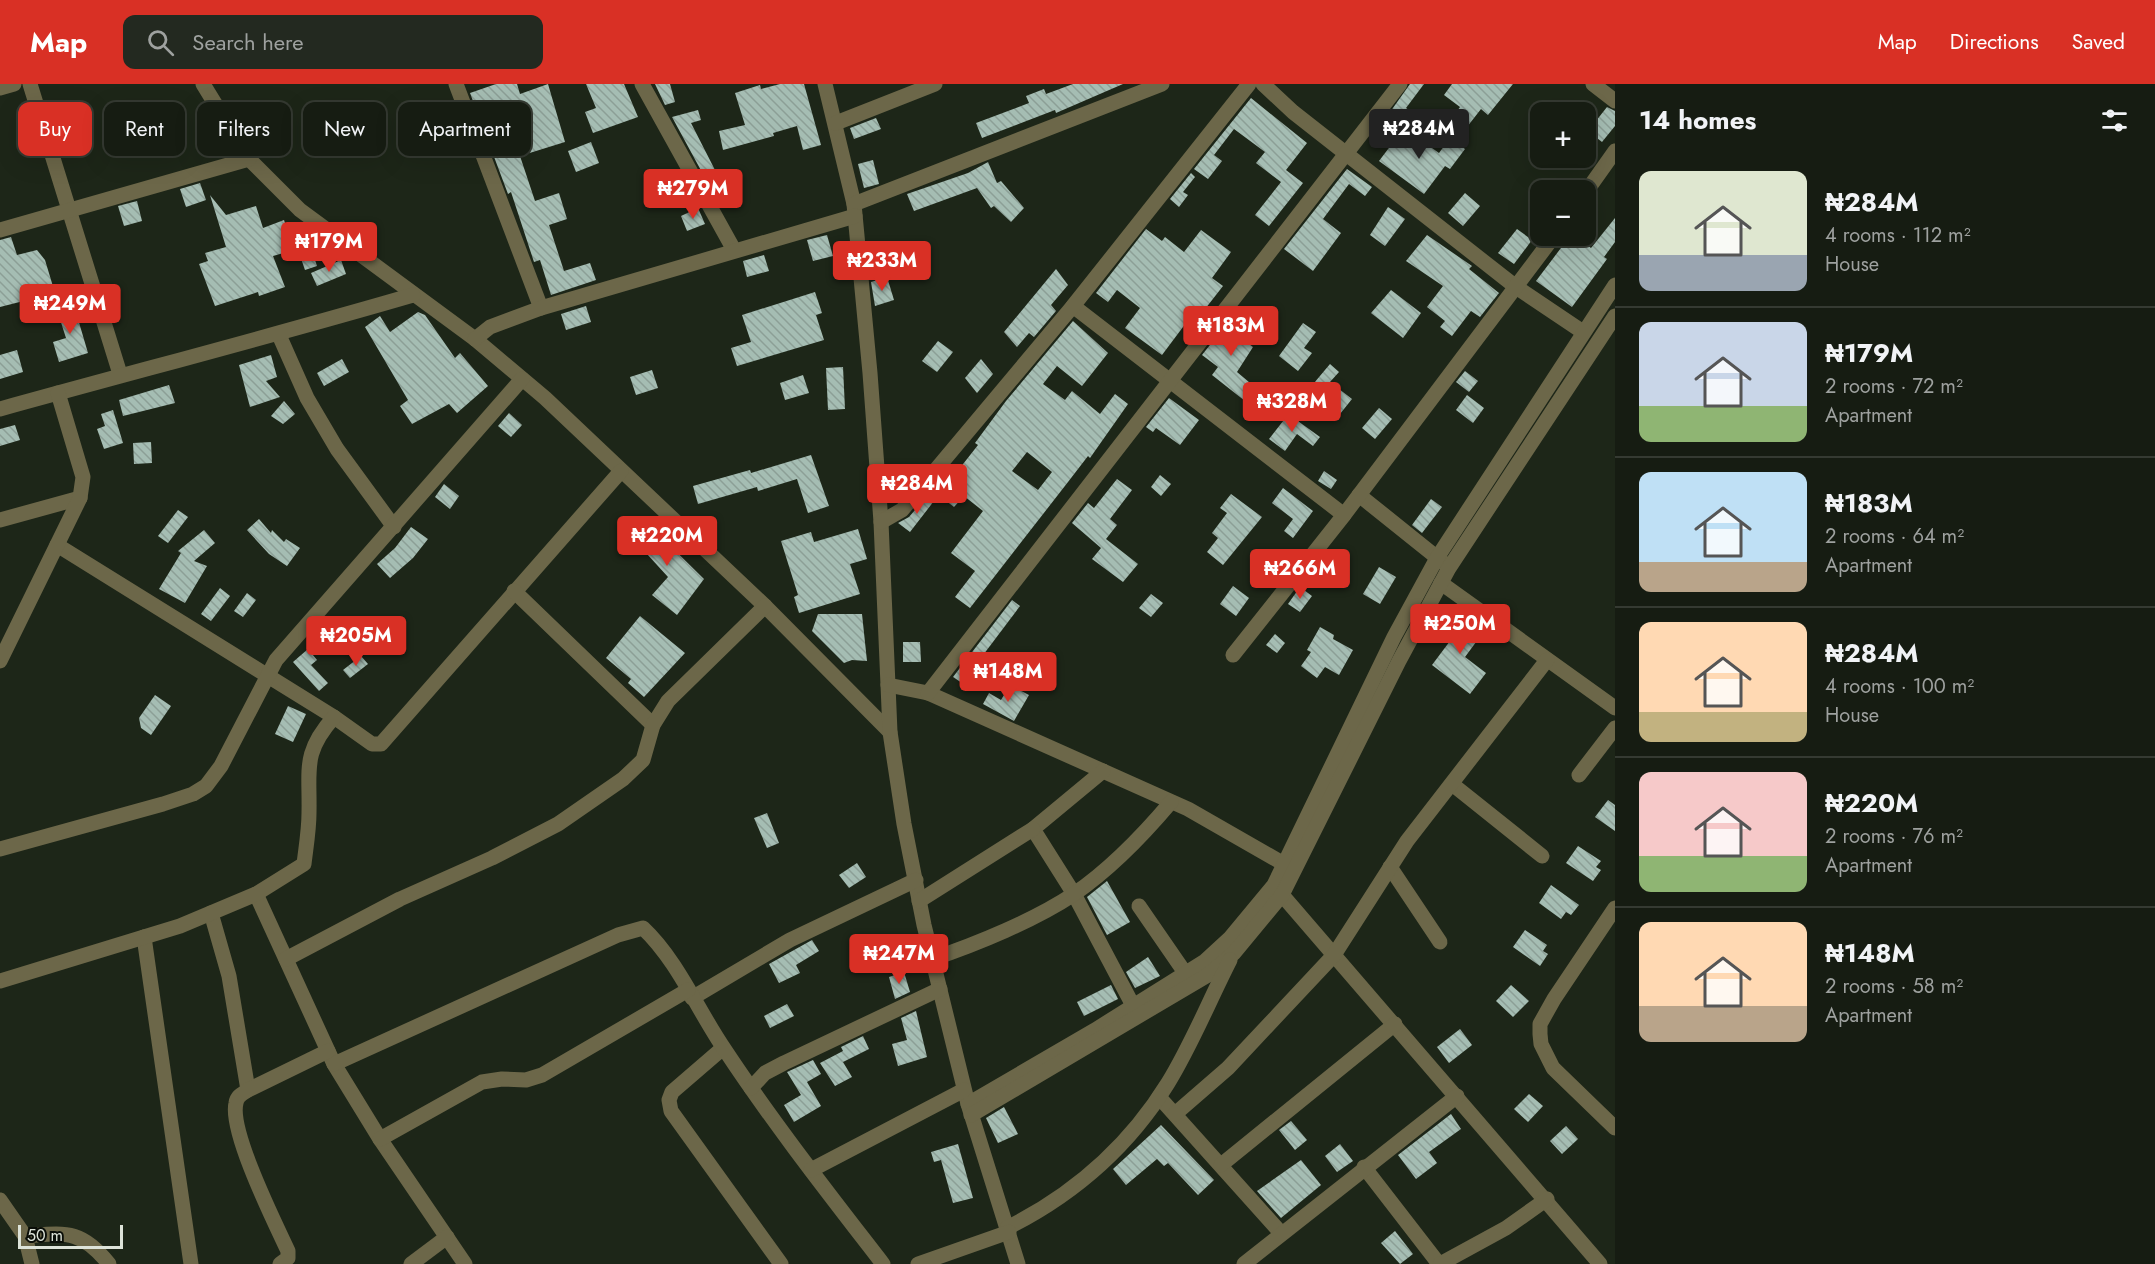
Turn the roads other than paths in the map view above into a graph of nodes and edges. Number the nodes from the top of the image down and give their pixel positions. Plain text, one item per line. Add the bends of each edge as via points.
1 (14, 84) edge
2 (30, 84) edge
3 (203, 84) edge
4 (456, 84) edge
5 (642, 84) edge
6 (825, 84) edge
7 (935, 84) edge
8 (1162, 84) edge
9 (1249, 84) edge
10 (1263, 84) edge
11 (1400, 84) edge
12 (1593, 84) edge
13 (0, 88) edge
14 (1615, 101) edge
15 (836, 123) junction
16 (1615, 151) edge
17 (1346, 154) junction
18 (249, 159) junction
19 (1594, 180) edge
20 (70, 210) junction
21 (854, 210) junction
22 (0, 230) edge
23 (1547, 246) edge
24 (734, 250) junction
25 (1615, 285) edge
26 (1516, 287) junction
27 (413, 295) junction
28 (1073, 306) junction
29 (541, 308) junction
30 (1615, 316) edge
31 (1583, 332) junction
32 (279, 335) junction
33 (475, 339) junction
34 (120, 374) junction
35 (522, 379) junction
36 (1168, 380) junction
37 (58, 393) junction
38 (0, 409) edge
39 (621, 471) junction
40 (1359, 495) junction
41 (80, 498) junction
42 (1344, 515) junction
43 (0, 520) edge
44 (881, 522) junction
45 (394, 527) junction
46 (57, 545) junction
47 (1437, 558) junction
48 (1449, 568) junction
49 (1441, 583) junction
50 (514, 591) junction
51 (765, 606) junction
52 (1233, 655) dead end
53 (1546, 660) junction
54 (0, 661) edge
55 (268, 676) junction
56 (888, 685) junction
57 (928, 693) junction
58 (1615, 708) edge
59 (334, 717) junction
60 (653, 725) junction
61 (1615, 728) edge
62 (890, 732) junction
63 (1103, 771) junction
64 (1579, 775) dead end
65 (1452, 784) junction
66 (1171, 802) junction
67 (1033, 830) junction
68 (0, 849) edge
69 (1542, 856) dead end
70 (1284, 864) junction
71 (1390, 867) junction
72 (916, 879) junction
73 (1278, 890) junction
74 (256, 894) junction
75 (1074, 894) junction
76 (920, 901) junction
77 (1139, 906) dead end
78 (1615, 908) edge
79 (211, 913) junction
80 (144, 937) junction
81 (1440, 942) dead end
82 (1234, 954) junction
83 (1334, 955) junction
84 (286, 959) junction
85 (932, 959) junction
86 (1189, 980) junction
87 (0, 981) edge
88 (940, 990) junction
89 (690, 994) junction
90 (1137, 1012) junction
91 (1395, 1024) junction
92 (723, 1048) junction
93 (331, 1058) junction
94 (751, 1088) junction
95 (248, 1090) junction
96 (1159, 1096) junction
97 (1457, 1096) junction
98 (968, 1103) junction
99 (1175, 1114) junction
100 (1615, 1128) edge
101 (380, 1139) junction
102 (1221, 1165) junction
103 (1364, 1167) junction
104 (811, 1170) junction
105 (1547, 1199) junction
106 (0, 1200) edge
107 (1008, 1230) junction
108 (1281, 1233) junction
109 (25, 1236) junction
110 (447, 1237) junction
111 (32, 1264) edge
112 (109, 1264) edge
113 (191, 1264) edge
114 (280, 1264) edge
115 (411, 1264) edge
116 (465, 1264) edge
117 (781, 1264) edge
118 (883, 1264) edge
119 (918, 1264) edge
120 (1018, 1264) edge
121 (1244, 1264) edge
122 (1439, 1264) edge
123 (1600, 1264) edge

1 - 13 street
2 - 20 street
3 - 18 street
4 - 29 street
5 - 24 street
6 - 15 street
7 - 15 street
8 - 21 street
9 - 28 street
10 - 17 street
11 - 17 street
12 - 14 street
15 - 21 street
16 - 19 street
17 - 26 street
17 - 36 street
18 - 20 street
18 - 27 street via 300,210
20 - 22 street
20 - 34 street
21 - 24 street
21 - 44 street
23 - 26 street
24 - 29 street
25 - 31 street
26 - 31 street
26 - 40 street
27 - 32 street
27 - 33 street
28 - 36 street
28 - 44 street via 902,510
29 - 33 street via 490,327
30 - 48 street
31 - 47 street
32 - 34 street
32 - 45 street via 307,398 337,449
33 - 35 street
34 - 37 street
35 - 39 street
35 - 45 street
36 - 42 street
36 - 57 street
37 - 38 street
37 - 41 street via 83,477
39 - 50 street
39 - 51 street
40 - 42 street
40 - 47 street
41 - 43 street
41 - 46 street
42 - 52 street
44 - 56 street
45 - 55 street via 276,660
46 - 54 street
46 - 55 street
47 - 48 street
47 - 70 street via 1394,637
48 - 49 street
49 - 53 street
49 - 73 street
50 - 59 street via 381,744 372,744
50 - 60 street
51 - 60 street via 683,684
51 - 62 street
53 - 58 street
53 - 65 street
55 - 59 street
55 - 68 street via 221,766 206,786 163,804
56 - 57 street
56 - 62 street
57 - 63 street
59 - 74 street via 320,732 307,763 309,813 304,864
60 - 84 street via 643,760 623,779 558,824 400,899
61 - 64 street
62 - 72 street
63 - 66 street
63 - 67 street
65 - 69 street
65 - 71 street
66 - 70 street
66 - 75 street via 1145,832
67 - 75 street
67 - 76 street
70 - 73 street
71 - 81 street
71 - 83 street
72 - 76 street
72 - 89 street
73 - 82 street
73 - 83 street
73 - 86 street
74 - 79 street
74 - 84 street
75 - 85 street via 982,941
75 - 90 street
76 - 85 street
77 - 86 street
78 - 100 street via 1540,1024 1541,1044 1553,1068
79 - 80 street
79 - 95 street via 229,976
80 - 87 street
80 - 113 street
82 - 86 street
82 - 96 street
83 - 91 street
83 - 99 street via 1228,1068
84 - 93 street
85 - 88 street
86 - 90 street
88 - 94 street via 793,1059 765,1074
88 - 98 street
89 - 92 street
89 - 93 street via 657,944 640,927
89 - 101 street via 542,1075 482,1083
90 - 98 street
91 - 97 street
91 - 102 street
92 - 94 street
92 - 117 street via 672,1092 670,1111
93 - 95 street
93 - 101 street
94 - 104 street
95 - 114 street via 238,1097 235,1106 238,1127 255,1182 288,1251 288,1258
96 - 99 street
96 - 107 street via 1122,1145 1098,1168 1045,1209
97 - 103 street
97 - 105 street
98 - 104 street
98 - 107 street
99 - 102 street
101 - 110 street
102 - 108 street
103 - 108 street
103 - 122 street
104 - 118 street
105 - 122 street via 1506,1228
105 - 123 street
106 - 109 street
107 - 119 street
107 - 120 street
108 - 121 street
109 - 111 street
109 - 112 street via 79,1236
110 - 115 street
110 - 116 street

